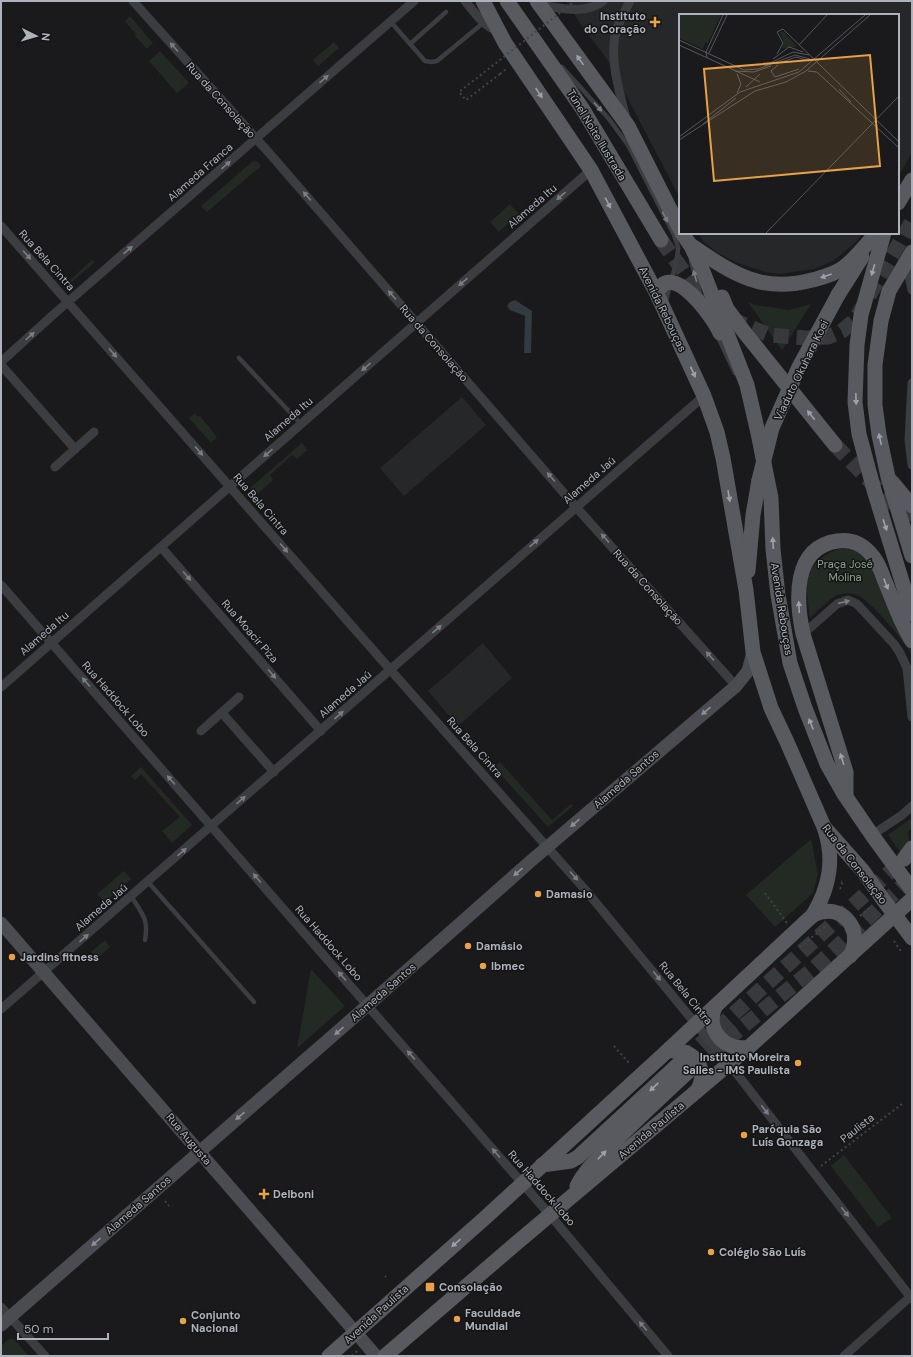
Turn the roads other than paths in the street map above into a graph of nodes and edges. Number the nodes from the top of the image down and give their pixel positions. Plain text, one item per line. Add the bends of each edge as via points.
1 (133, 1) edge
2 (414, 1) edge
3 (466, 1) edge
4 (483, 1) edge
5 (507, 1) edge
6 (603, 1) edge
7 (630, 1) edge
8 (538, 3) edge
9 (446, 12) dead end
10 (390, 21) junction
11 (483, 23) junction
12 (499, 32) junction
13 (530, 32) junction
14 (410, 44) junction
15 (628, 126) junction
16 (256, 139) junction
17 (591, 170) junction
18 (912, 180) edge
19 (899, 201) edge
20 (1, 226) edge
21 (679, 227) edge
22 (682, 234) edge
23 (683, 234) edge
24 (876, 234) edge
25 (876, 234) edge
26 (884, 234) edge
27 (660, 240) tunnel mouth
28 (691, 246) junction
29 (909, 257) edge
30 (702, 269) junction
31 (670, 283) junction
32 (912, 290) edge
33 (657, 294) junction
34 (68, 302) junction
35 (664, 311) junction
36 (706, 312) junction
37 (416, 323) junction
38 (239, 358) dead end
39 (737, 358) junction
40 (1, 362) edge
41 (1, 366) edge
42 (736, 376) dead end
43 (912, 384) edge
44 (743, 394) dead end
45 (704, 396) junction
46 (301, 424) junction
47 (94, 432) dead end
48 (835, 446) tunnel mouth
49 (75, 449) junction
50 (912, 466) edge
51 (55, 467) dead end
52 (888, 477) junction
53 (230, 486) junction
54 (771, 498) junction
55 (912, 506) edge
56 (576, 507) junction
57 (161, 547) junction
58 (912, 556) edge
59 (1, 585) edge
60 (746, 590) junction
61 (912, 614) edge
62 (803, 634) junction
63 (912, 641) edge
64 (51, 642) junction
65 (753, 652) junction
66 (390, 670) junction
67 (1, 686) edge
68 (736, 686) junction
69 (239, 697) dead end
70 (222, 713) junction
71 (912, 717) edge
72 (201, 731) dead end
73 (321, 731) junction
74 (274, 772) junction
75 (846, 797) junction
76 (912, 806) edge
77 (212, 826) junction
78 (824, 827) junction
79 (872, 835) junction
80 (548, 847) junction
81 (148, 882) junction
82 (912, 890) edge
83 (131, 896) junction
84 (912, 899) edge
85 (894, 914) junction
86 (813, 915) junction
87 (1, 923) edge
88 (145, 940) dead end
89 (908, 943) edge
90 (850, 956) junction
91 (44, 973) junction
92 (254, 1002) dead end
93 (368, 1005) junction
94 (715, 1007) junction
95 (1, 1010) edge
96 (696, 1024) junction
97 (749, 1047) junction
98 (665, 1053) junction
99 (729, 1064) junction
100 (697, 1091) junction
101 (199, 1152) junction
102 (542, 1165) junction
103 (522, 1183) junction
104 (571, 1198) junction
105 (550, 1215) junction
106 (911, 1298) edge
107 (1, 1307) edge
108 (6, 1321) edge
109 (355, 1332) junction
110 (45, 1356) edge
111 (329, 1356) edge
112 (376, 1356) edge
113 (385, 1356) edge
114 (668, 1356) edge
115 (844, 1356) edge

16 -> 1 street, Rua da Consolação
2 - 10 street, Alameda Franca
3 - 11 street
4 - 12 main road, Avenida Rebouças
5 - 13 main road
6 - 8 street via 585,9
7 - 15 street via 615,36 614,49 617,80
15 -> 8 main road
9 - 14 lane
10 - 14 lane
16 -> 10 street, Alameda Franca
11 - 12 street
11 - 14 lane via 437,61 425,61
12 -> 17 main road, Avenida Rebouças
13 - 27 main road, Túnel Noite Ilustrada via 582,108
13 -> 31 lane via 609,119 628,145 678,247
15 - 21 main road
34 -> 16 street, Alameda Franca
37 -> 16 street, Rua da Consolação
17 -> 33 main road, Avenida Rebouças
17 -> 37 street, Alameda Itu
18 - 19 main road
20 -> 34 street, Rua Bela Cintra
36 -> 22 lane
23 - 28 main road, Avenida Rebouças
24 -> 28 main road via 854,258 827,277 785,285 747,278 727,269
25 - 60 main road, Viaduto Okuhara Koei, bridge via 838,295 800,367 772,428 753,515
26 -> 61 main road via 861,315 855,402 859,434 874,490
28 - 30 main road, Avenida Rebouças
29 - 32 street
52 -> 29 main road via 875,405 875,365 880,321 889,291
30 - 39 main road, Avenida Rebouças
48 -> 30 main road via 745,334 727,309 715,281
31 - 33 main road via 663,284
31 - 35 lane
31 - 36 main road via 684,287
33 - 35 main road, Avenida Rebouças
40 -> 34 street, Alameda Franca
34 -> 53 street, Rua Bela Cintra
35 -> 45 main road, Avenida Rebouças
36 - 39 main road via 719,329 729,352
36 - 42 lane
37 -> 46 street, Alameda Itu
56 -> 37 street, Rua da Consolação
38 - 46 lane
39 - 54 main road, Avenida Rebouças via 747,385
41 - 49 street
43 - 50 street via 909,440
44 - 54 lane
45 - 56 street, Alameda Jaú
45 -> 60 main road, Avenida Rebouças via 717,432
46 -> 53 street, Alameda Itu
47 - 49 street
49 - 51 street
52 - 55 main road
52 - 58 main road
53 - 57 street, Alameda Itu
53 -> 66 street, Rua Bela Cintra
75 -> 54 main road, Avenida Rebouças via 827,764 804,708 790,662 778,595
66 -> 56 street, Alameda Jaú
68 -> 56 street, Rua da Consolação
57 - 64 street, Alameda Itu
57 -> 73 street, Rua Moacir Piza
59 - 64 street, Rua Haddock Lobo
60 - 65 main road, Avenida Rebouças
62 -> 63 main road via 799,599 802,571 809,557 819,546 842,540 853,541 871,554 879,566
62 -> 71 street via 837,604 848,600 857,604 894,644 907,668
75 -> 62 main road via 846,772
64 - 67 street, Alameda Itu
77 -> 64 street, Rua Haddock Lobo
65 - 68 street, Alameda Santos via 748,671
65 - 78 main road, Rua da Consolação via 771,708
73 -> 66 street, Alameda Jaú
66 - 80 street, Rua Bela Cintra
68 -> 80 street, Alameda Santos
69 - 70 street
70 - 72 street
70 - 74 street
73 - 74 street, Alameda Jaú
77 -> 74 street, Alameda Jaú
75 - 79 main road
76 - 79 street
81 -> 77 street, Alameda Jaú
93 -> 77 street, Rua Haddock Lobo
78 - 85 main road, Rua da Consolação via 863,871
78 - 86 main road via 829,847 830,868 826,888
79 - 82 main road
80 -> 93 street, Alameda Santos
80 -> 96 street, Rua Bela Cintra
81 - 83 street, Alameda Jaú
81 - 92 lane
83 - 88 lane via 146,921
91 -> 83 street, Alameda Jaú
84 - 85 main road, Avenida Paulista
85 - 89 main road, Rua da Consolação
85 - 90 main road, Avenida Paulista
86 - 90 main road via 819,912 833,912 847,920 853,929 855,940
86 - 94 main road, Avenida Paulista
87 - 91 street, Rua Augusta
90 - 97 main road, Avenida Paulista
91 - 95 street, Alameda Jaú
91 - 101 street, Rua Augusta
93 -> 101 street, Alameda Santos
103 -> 93 street, Rua Haddock Lobo
94 - 96 main road, Avenida Paulista
94 - 97 main road via 712,1023 721,1040 734,1048
96 - 98 main road, Avenida Paulista
96 - 99 street, Rua Bela Cintra
97 - 99 main road, Avenida Paulista
98 - 100 main road via 684,1052 697,1061 702,1076
98 - 102 main road, Avenida Paulista
99 - 100 main road, Avenida Paulista
99 -> 106 street, Rua Bela Cintra
100 - 104 main road, Avenida Paulista
101 -> 108 street, Alameda Santos
101 - 109 street, Rua Augusta
102 - 103 main road, Avenida Paulista
104 -> 102 main road via 580,1179 687,1065 578,1156 571,1160
103 - 105 street, Rua Haddock Lobo
103 -> 109 main road, Avenida Paulista
104 - 105 main road, Avenida Paulista
105 - 113 main road, Avenida Paulista
114 -> 105 street, Rua Haddock Lobo
106 - 115 street
107 - 108 street
108 - 110 street
109 - 111 main road, Avenida Paulista
109 - 112 street, Rua Augusta

